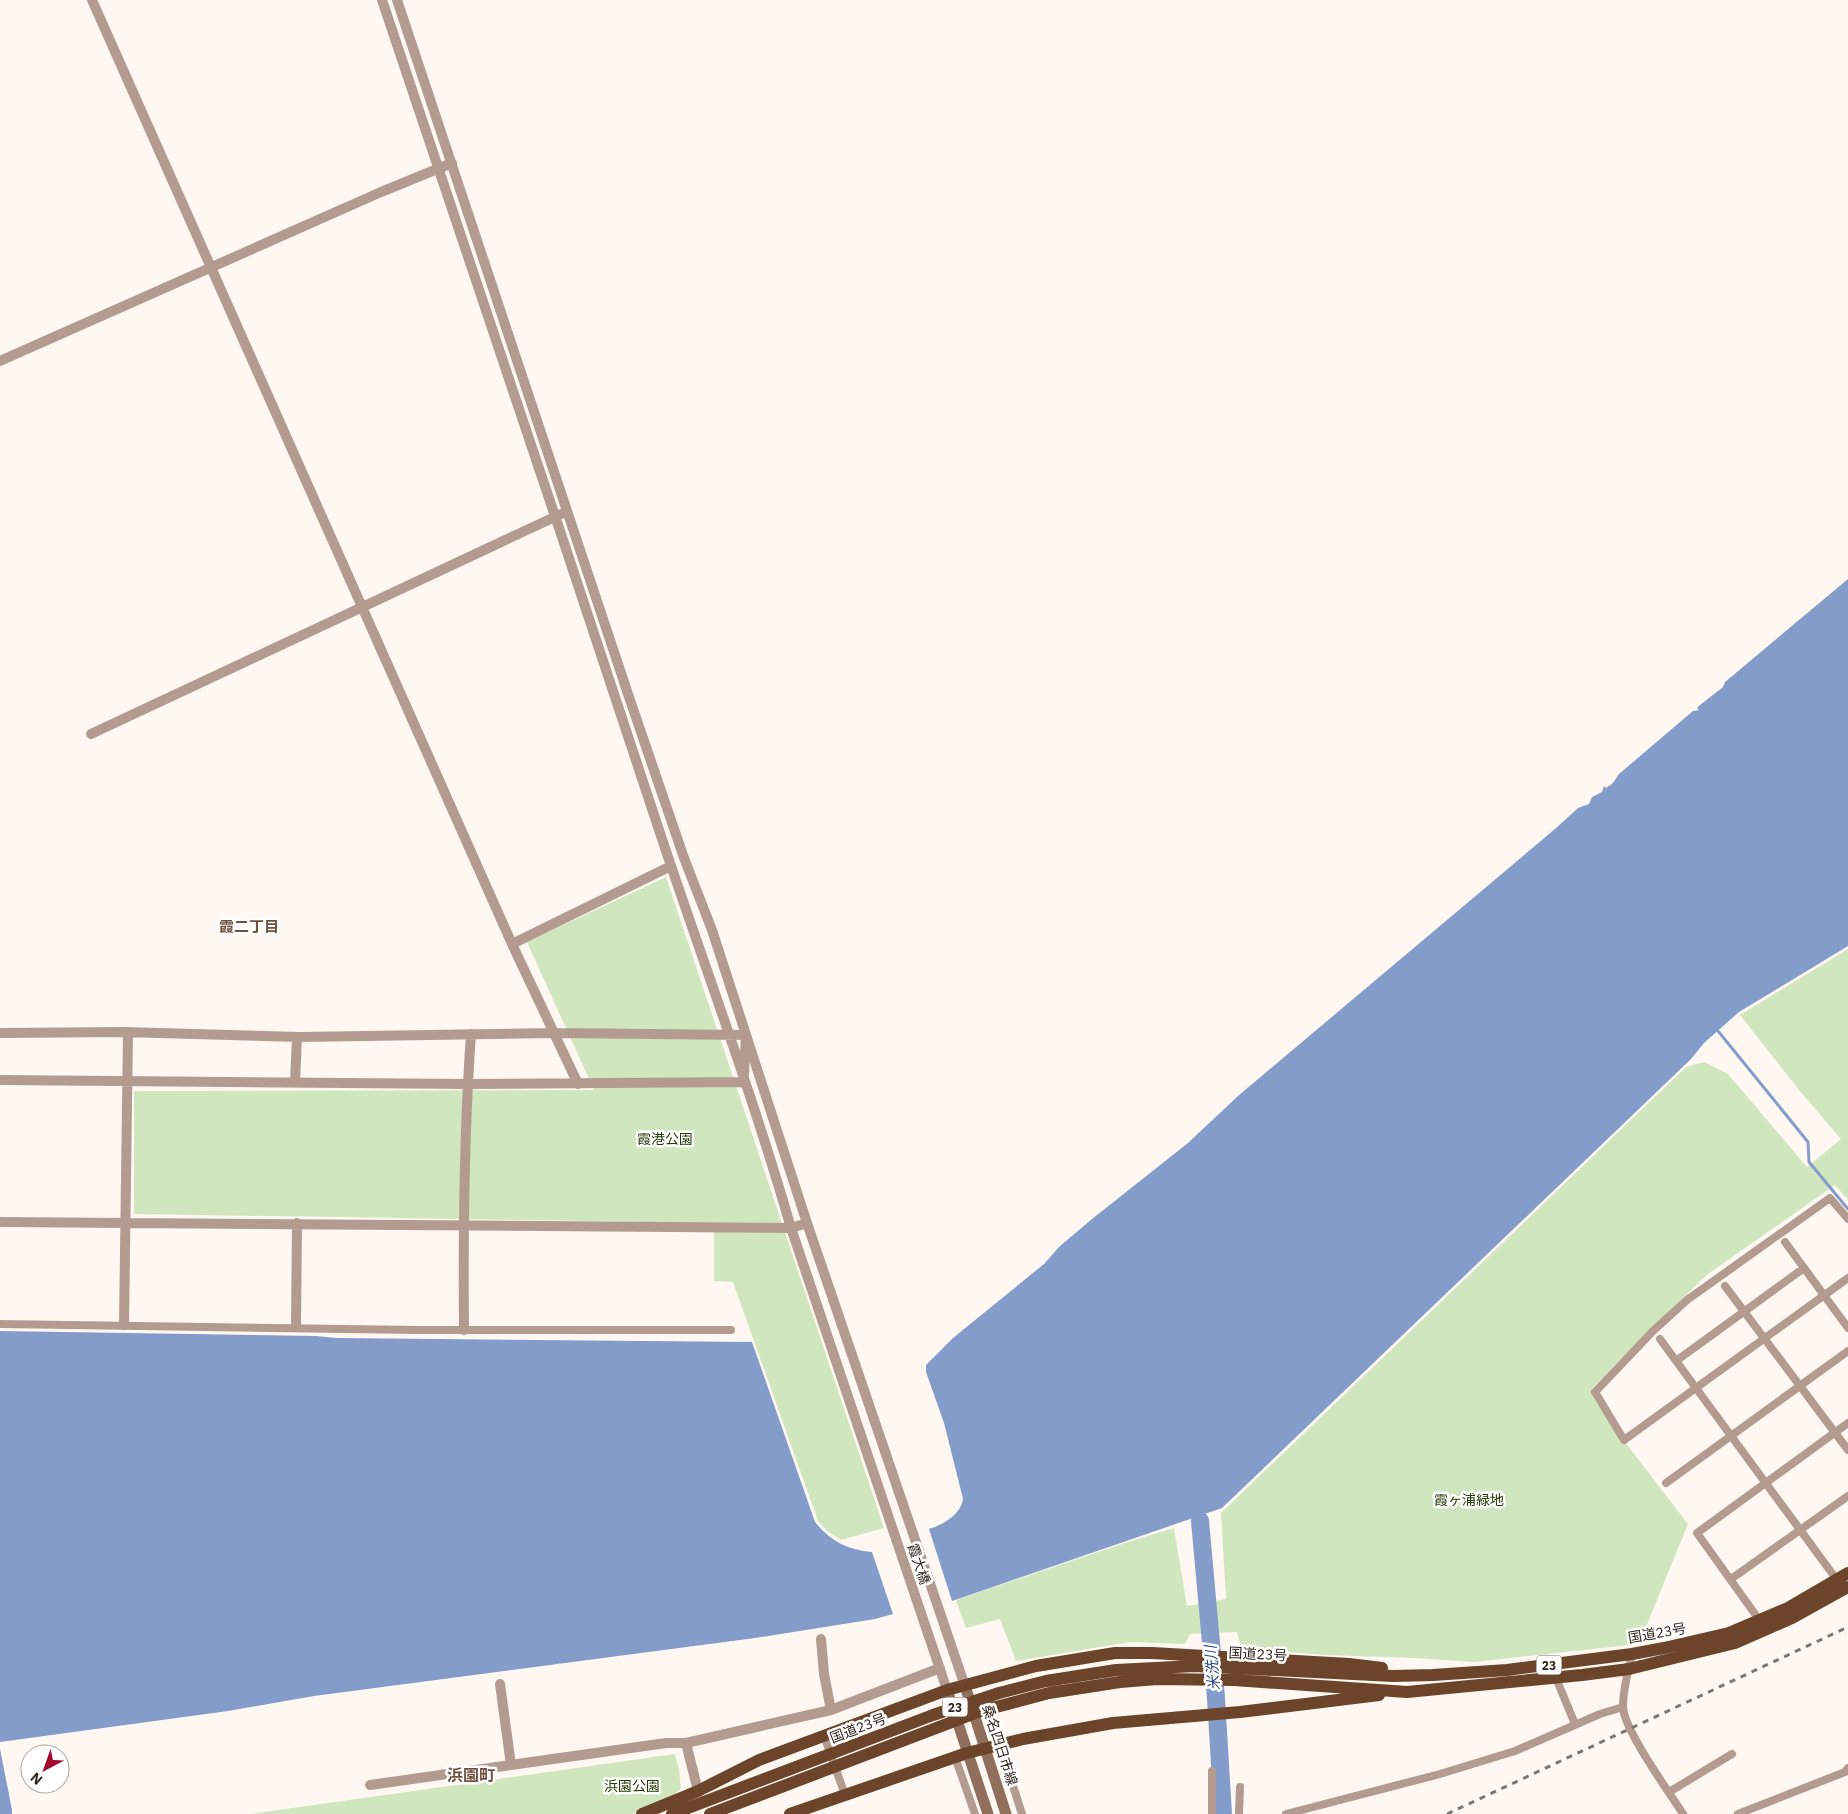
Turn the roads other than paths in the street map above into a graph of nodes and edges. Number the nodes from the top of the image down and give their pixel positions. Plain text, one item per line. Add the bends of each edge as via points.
1 (92, 0) edge
2 (382, 0) edge
3 (397, 0) edge
4 (452, 163) junction
5 (437, 169) junction
6 (210, 267) junction
7 (0, 361) edge
8 (568, 511) junction
9 (555, 517) junction
10 (361, 607) junction
11 (91, 734) dead end
12 (671, 866) junction
13 (512, 944) junction
14 (128, 1032) junction
15 (0, 1033) edge
16 (554, 1033) junction
17 (471, 1034) junction
18 (729, 1035) junction
19 (746, 1035) junction
20 (297, 1037) junction
21 (0, 1080) edge
22 (127, 1080) junction
23 (295, 1082) junction
24 (744, 1082) junction
25 (468, 1084) junction
26 (578, 1084) junction
27 (1848, 1219) edge
28 (0, 1222) edge
29 (126, 1223) junction
30 (297, 1223) junction
31 (807, 1223) junction
32 (464, 1225) junction
33 (791, 1228) junction
34 (1785, 1242) dead end
35 (1804, 1268) junction
36 (1848, 1278) edge
37 (1725, 1286) dead end
38 (1824, 1296) junction
39 (1744, 1311) junction
40 (0, 1324) edge
41 (124, 1325) junction
42 (296, 1328) junction
43 (1848, 1328) edge
44 (464, 1330) junction
45 (731, 1330) dead end
46 (1765, 1338) junction
47 (1660, 1339) dead end
48 (1848, 1351) edge
49 (1676, 1361) junction
50 (1800, 1386) junction
51 (1696, 1387) junction
52 (1848, 1423) edge
53 (1835, 1432) junction
54 (1731, 1436) junction
55 (1848, 1450) edge
56 (1666, 1483) dead end
57 (1766, 1483) junction
58 (1848, 1496) edge
59 (1800, 1530) junction
60 (1731, 1579) junction
61 (1844, 1580) edge
62 (1760, 1621) junction
63 (821, 1639) dead end
64 (1632, 1654) junction
65 (1195, 1660) junction
66 (940, 1668) junction
67 (1233, 1668) junction
68 (1629, 1669) junction
69 (1118, 1676) junction
70 (1556, 1678) junction
71 (500, 1684) dead end
72 (965, 1686) junction
73 (947, 1690) junction
74 (1407, 1692) junction
75 (1623, 1707) junction
76 (831, 1710) junction
77 (1575, 1724) junction
78 (824, 1736) junction
79 (686, 1743) junction
80 (992, 1747) junction
81 (1732, 1754) dead end
82 (961, 1755) junction
83 (511, 1765) junction
84 (1848, 1768) edge
85 (1212, 1771) dead end
86 (370, 1784) dead end
87 (1240, 1787) dead end
88 (698, 1791) junction
89 (1669, 1792) junction
90 (845, 1795) junction
91 (642, 1814) edge
92 (672, 1814) edge
93 (710, 1814) edge
94 (790, 1814) edge
95 (975, 1814) edge
96 (988, 1814) edge
97 (1006, 1814) edge
98 (1022, 1814) edge
99 (1212, 1814) edge
100 (1239, 1814) edge
101 (1286, 1814) edge
102 (1683, 1814) edge
103 (1738, 1814) edge

1 - 6 street
2 - 5 street, 霞大橋
3 - 4 street
4 - 5 street
4 - 8 street
5 - 6 street
5 - 9 street, 霞大橋
6 - 7 street
6 - 10 street
8 - 9 street
8 - 19 street
9 - 10 street
9 - 12 street, 霞大橋
10 - 11 street
10 - 13 street
12 - 13 street
12 - 18 street, 霞大橋
13 - 16 street
14 - 15 street
14 - 20 street
14 - 22 street
16 - 17 street
16 - 18 street
16 - 26 street
17 - 20 street
17 - 25 street
18 - 19 street
18 - 24 street, 霞大橋
19 - 24 street
19 - 31 street
20 - 23 street
21 - 22 street
22 - 23 street
22 - 29 street
23 - 25 street
24 - 26 street
24 - 33 street, 霞大橋
25 - 26 street
25 - 32 street
27 - 51 street via 1830,1198 1686,1300 1596,1392 1624,1440
28 - 29 street
29 - 30 street
29 - 41 street
30 - 32 street
30 - 42 street
31 - 33 street
31 - 72 street
32 - 33 street
32 - 44 street
33 - 66 street, 霞大橋
34 - 35 street
35 - 38 street
35 - 39 street
36 - 38 street
37 - 39 street
38 - 43 street
38 - 46 street
39 - 46 street
39 - 49 street
40 - 41 street
41 - 42 street
42 - 44 street
44 - 45 street
46 - 50 street
46 - 51 street
47 - 49 street
48 - 50 street
49 - 51 street
50 - 53 street
50 - 54 street
51 - 54 street
52 - 53 street
53 - 55 street
53 - 57 street
54 - 56 street
54 - 57 street
57 - 59 street
57 - 60 street via 1697,1533
58 - 59 street
59 - 60 street
59 - 61 street
60 - 62 street
61 - 62 highway, 国道23号 / 23
61 - 68 highway, 国道23号 / 23 via 1792,1618 1735,1643
62 - 64 highway, 国道23号 / 23 via 1702,1640
63 - 76 street
64 - 67 highway, 国道23号 / 23 via 1473,1673 1349,1664
64 - 68 street
65 - 67 highway, 国道23号 / 23
65 - 69 highway, 国道23号 / 23
65 - 72 highway via 1152,1653 1115,1653 1036,1666
66 - 73 street, 霞大橋
66 - 76 street
67 - 69 highway, 国道23号 / 23 via 1198,1679
67 - 74 highway, 国道23号 / 23
68 - 70 highway, 国道23号 / 23
68 - 75 street
69 - 92 highway, 国道23号 / 23 via 1046,1681 999,1693
69 - 93 highway, 国道23号 / 23 via 981,1711
70 - 74 highway, 国道23号 / 23
70 - 77 street
71 - 83 street
72 - 73 highway
72 - 80 main road, 桑名四日市線
73 - 78 highway
73 - 82 main road
74 - 80 highway via 1113,1723
75 - 77 street
75 - 89 street via 1632,1734
76 - 79 street
77 - 101 street via 1505,1754
78 - 88 highway via 759,1760
78 - 90 street
79 - 83 street
79 - 88 street
80 - 82 highway
80 - 97 main road, 桑名四日市線
80 - 98 street via 1007,1767
81 - 89 street
82 - 90 highway
82 - 95 street
82 - 96 main road
83 - 86 street
84 - 103 street via 1845,1772
85 - 99 street
87 - 100 street
88 - 91 highway
89 - 102 street
90 - 94 highway

